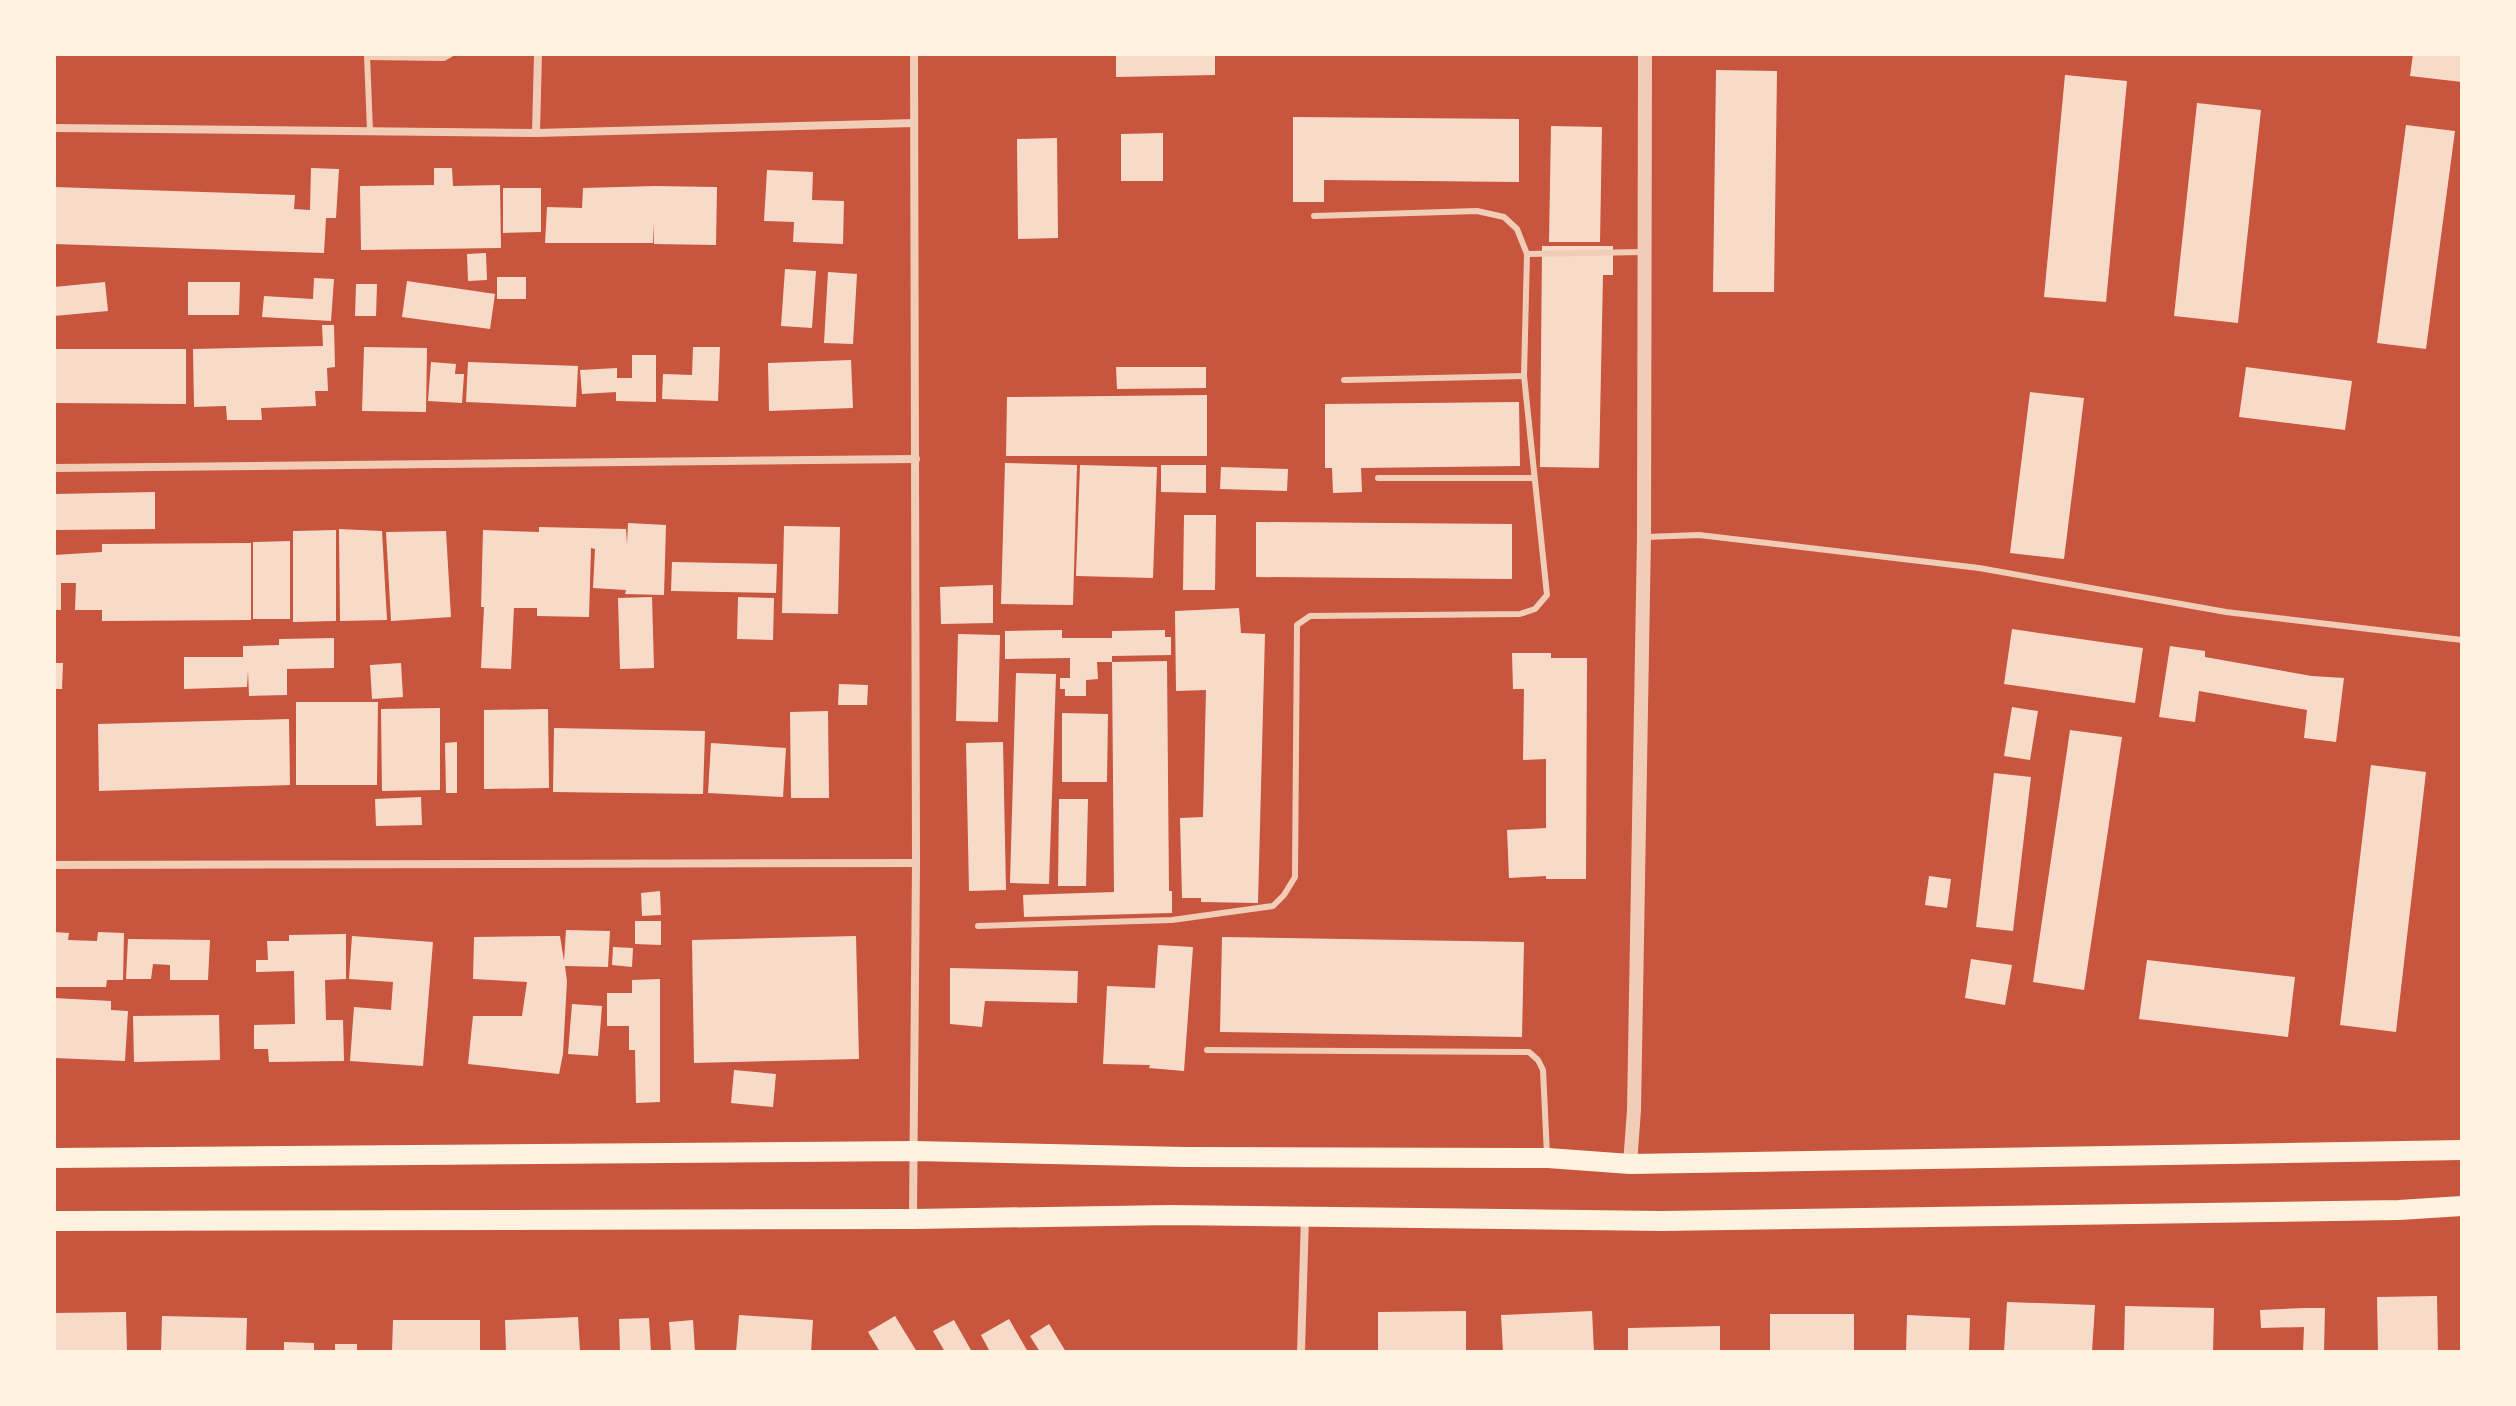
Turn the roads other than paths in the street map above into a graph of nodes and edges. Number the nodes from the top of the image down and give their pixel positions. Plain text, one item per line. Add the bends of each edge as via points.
1 (451, 54) edge
2 (538, 54) edge
3 (914, 54) edge
4 (1645, 54) edge
5 (367, 55) edge
6 (914, 123) junction
7 (54, 128) edge
8 (370, 131) junction
9 (536, 133) junction
10 (1314, 216) dead end
11 (1644, 252) junction
12 (1527, 254) junction
13 (1524, 376) junction
14 (1344, 380) dead end
15 (916, 459) junction
16 (54, 468) edge
17 (1378, 478) dead end
18 (1534, 478) junction
19 (1644, 537) junction
20 (2462, 640) edge
21 (916, 863) junction
22 (54, 865) edge
23 (978, 926) dead end
24 (1207, 1050) dead end
25 (2462, 1150) edge
26 (914, 1151) junction
27 (54, 1158) edge
28 (1548, 1158) junction
29 (1630, 1164) junction
30 (2462, 1206) edge
31 (1305, 1215) junction
32 (913, 1219) junction
33 (54, 1221) edge
34 (1301, 1352) edge

1 - 5 lane
2 - 9 street
3 - 6 street
4 - 11 street
5 - 8 lane
6 - 9 street
6 - 15 street
7 - 8 street
8 - 9 street
10 - 12 lane via 1477,211 1504,217 1517,229
11 - 12 lane
11 - 19 street
12 - 13 lane
13 - 14 lane
13 - 18 lane
15 - 16 street
15 - 21 street
17 - 18 lane
18 - 23 lane via 1547,595 1535,609 1520,614 1310,616 1297,625 1295,877 1273,906 1172,920
19 - 20 lane via 1699,535 1979,568 2226,612
19 - 29 street
21 - 22 street
21 - 26 street
24 - 28 lane via 1529,1052 1543,1070
25 - 29 main road
26 - 27 main road
26 - 28 main road
26 - 32 street
28 - 29 main road
30 - 31 main road via 1662,1221
31 - 32 main road
31 - 34 street
32 - 33 main road

